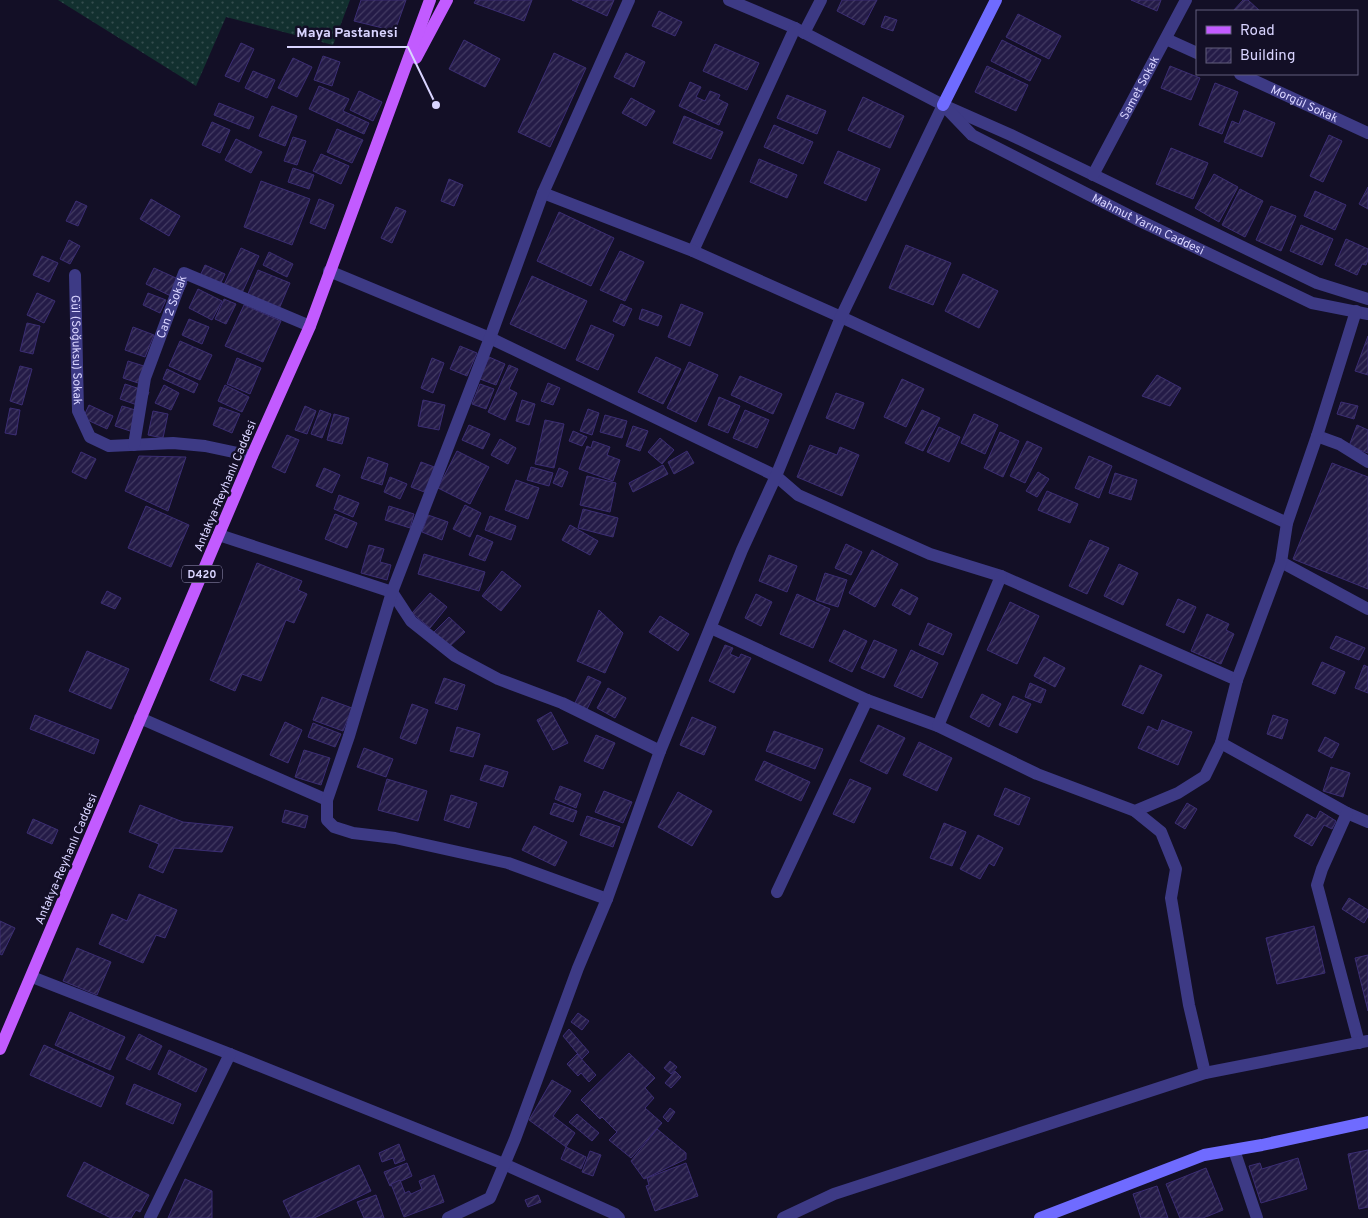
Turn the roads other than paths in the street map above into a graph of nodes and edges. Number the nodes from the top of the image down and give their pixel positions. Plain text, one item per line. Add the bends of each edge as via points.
1 (430, 0) edge
2 (447, 0) edge
3 (630, 0) edge
4 (728, 0) edge
5 (821, 0) edge
6 (996, 0) edge
7 (1186, 0) edge
8 (799, 30) junction
9 (1166, 39) junction
10 (1196, 53) edge
11 (1242, 75) edge
12 (396, 96) junction
13 (943, 105) junction
14 (1368, 133) edge
15 (1093, 175) junction
16 (543, 193) junction
17 (693, 251) junction
18 (329, 271) junction
19 (76, 275) dead end
20 (1368, 299) edge
21 (1362, 312) edge
22 (841, 317) junction
23 (310, 326) junction
24 (490, 338) junction
25 (1318, 436) junction
26 (134, 445) junction
27 (252, 456) junction
28 (1368, 462) edge
29 (776, 476) junction
30 (1287, 523) junction
31 (219, 535) junction
32 (1280, 562) junction
33 (1001, 576) junction
34 (392, 592) junction
35 (1368, 609) edge
36 (711, 628) junction
37 (1237, 680) junction
38 (867, 700) junction
39 (140, 718) junction
40 (938, 726) junction
41 (1221, 743) junction
42 (660, 751) junction
43 (327, 800) junction
44 (1135, 811) junction
45 (1347, 813) junction
46 (1368, 822) edge
47 (777, 892) dead end
48 (607, 899) junction
49 (32, 976) junction
50 (1363, 1042) edge
51 (0, 1049) edge
52 (230, 1054) junction
53 (1205, 1073) junction
54 (1368, 1122) edge
55 (1234, 1150) junction
56 (504, 1164) junction
57 (451, 1217) edge
58 (150, 1218) edge
59 (620, 1218) edge
60 (783, 1218) edge
61 (1040, 1218) edge
62 (1257, 1218) edge

1 - 12 main road, Antakya-Reyhanlı Caddesi / D420
2 - 12 main road, Antakya-Reyhanlı Caddesi / D420
3 - 16 street
4 - 8 street, Mahmut Yarım Caddesi
5 - 8 street
6 - 13 street
7 - 9 street, Samet Sokak
8 - 13 street, Mahmut Yarım Caddesi
8 - 17 street
9 - 10 street
9 - 15 street, Samet Sokak
11 - 14 street, Morgül Sokak
12 - 18 main road, Antakya-Reyhanlı Caddesi / D420
13 - 15 street, Mahmut Yarım Caddesi
13 - 21 street, Mahmut Yarım Caddesi via 972,135 1136,219 1312,303
13 - 22 street
15 - 20 street, Mahmut Yarım Caddesi via 1317,283
16 - 17 street
16 - 24 street
17 - 22 street
18 - 23 main road, Antakya-Reyhanlı Caddesi / D420
18 - 24 street
19 - 26 street, Gül (Soğuksu) Sokak via 78,411 90,437 110,446
21 - 25 street
22 - 29 street
22 - 30 street
23 - 26 street, Can 2 Sokak via 184,272 145,378
23 - 27 main road, Antakya-Reyhanlı Caddesi / D420
24 - 29 street
24 - 34 street
25 - 28 street via 1339,444
25 - 30 street
26 - 27 street, Gül (Soğuksu) Sokak via 197,445
27 - 31 main road, Antakya-Reyhanlı Caddesi / D420
29 - 33 street via 798,495 921,550
29 - 36 street
30 - 32 street
31 - 34 street
31 - 39 main road, Antakya-Reyhanlı Caddesi / D420
32 - 35 street
32 - 37 street
33 - 37 street
33 - 40 street
34 - 42 street via 411,621 455,656 498,679 562,703
34 - 43 street
36 - 38 street
36 - 42 street
37 - 41 street
38 - 40 street
38 - 47 street
39 - 43 street
39 - 49 main road, Antakya-Reyhanlı Caddesi / D420
40 - 44 street via 1037,774
41 - 44 street via 1205,776 1178,793
41 - 45 street
42 - 48 street
43 - 48 street via 326,820 334,828 508,863
44 - 53 street via 1161,832 1176,869 1171,898 1189,1005
45 - 46 street
45 - 50 street via 1317,885
48 - 56 street
49 - 51 main road, Antakya-Reyhanlı Caddesi / D420
49 - 52 street
50 - 53 street
52 - 56 street
52 - 58 street
53 - 60 street via 834,1194
54 - 55 street
55 - 61 street via 1204,1155
55 - 62 street
56 - 57 street via 490,1198
56 - 59 street

